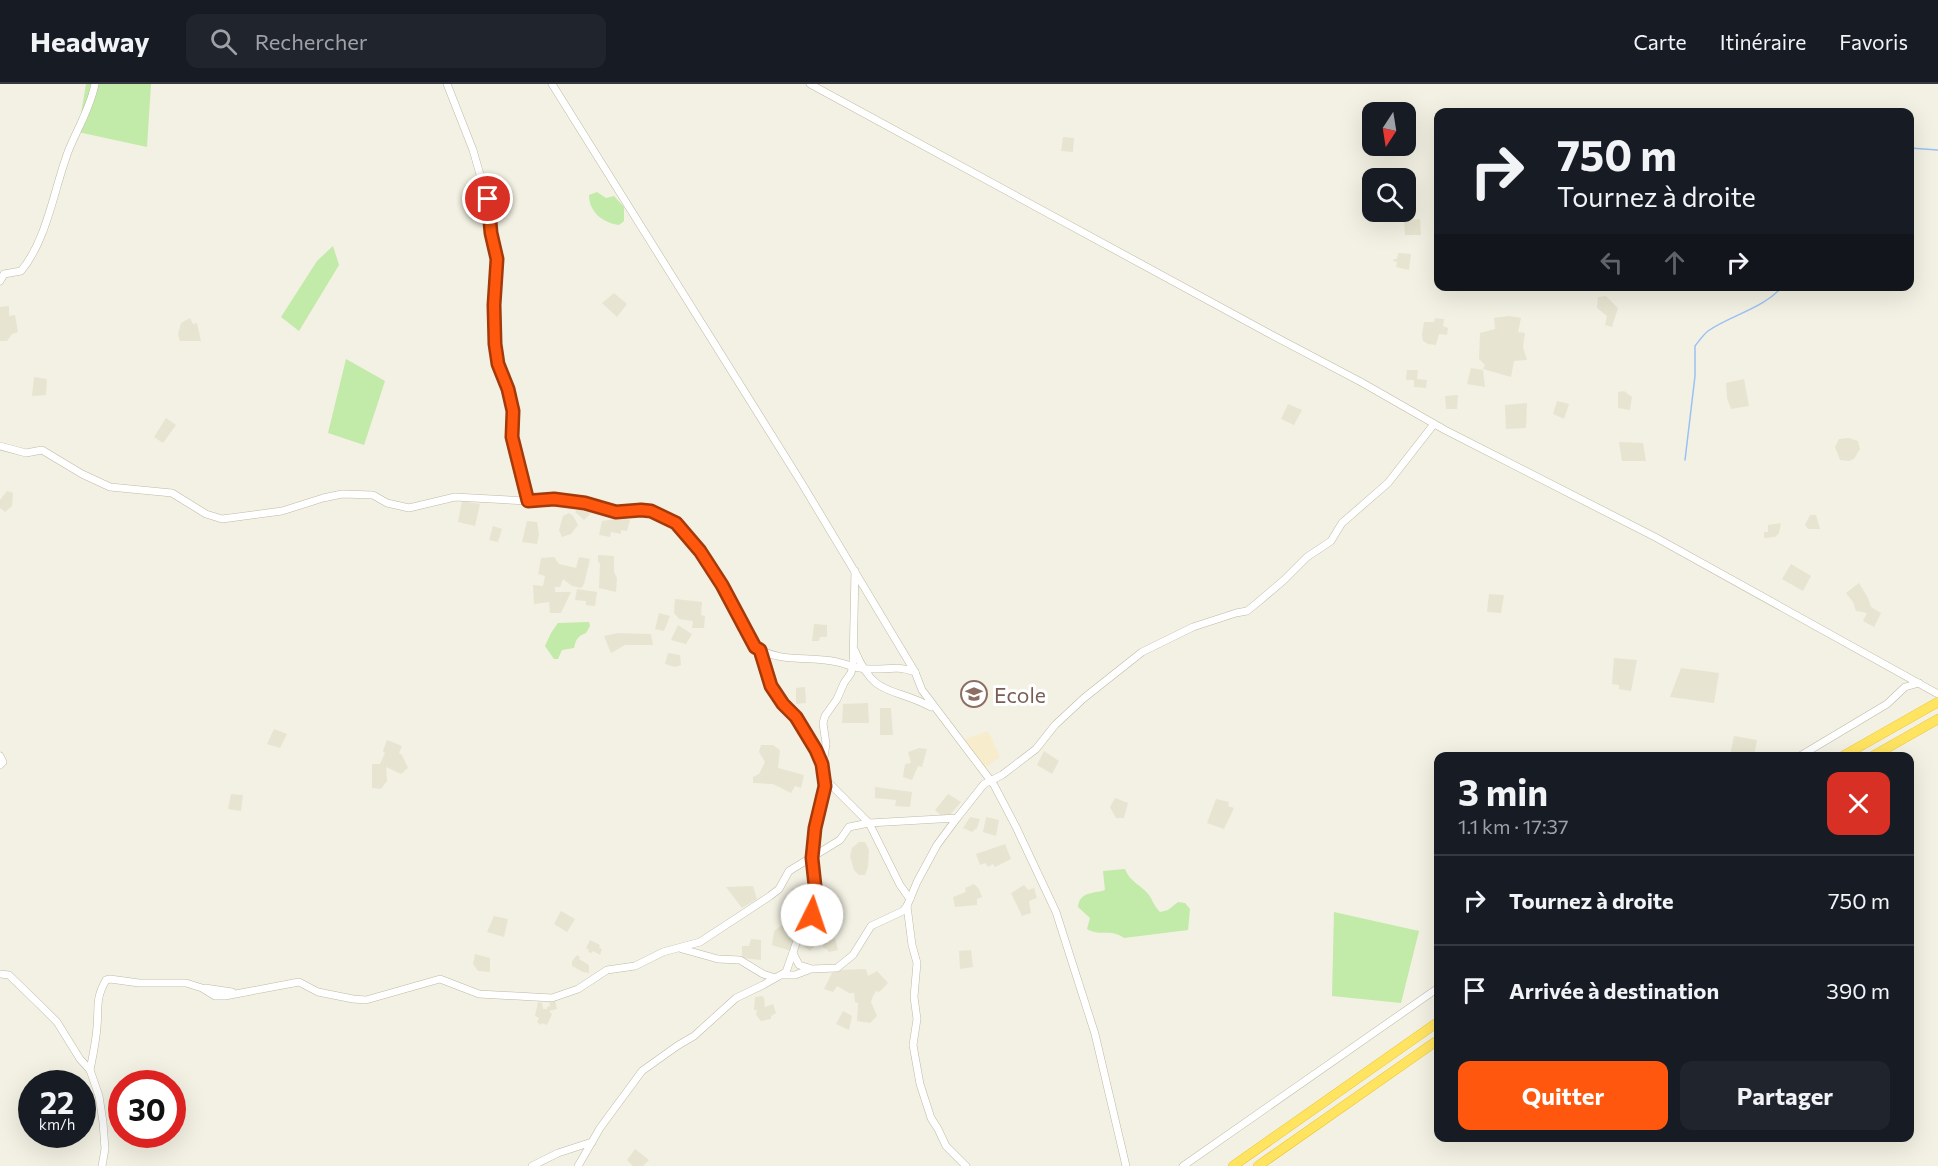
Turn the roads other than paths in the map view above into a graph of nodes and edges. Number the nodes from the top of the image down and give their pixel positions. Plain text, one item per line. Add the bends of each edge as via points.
1 (95, 84) edge
2 (447, 84) edge
3 (552, 84) edge
4 (810, 84) edge
5 (0, 281) edge
6 (1434, 424) junction
7 (0, 446) edge
8 (528, 501) junction
9 (855, 571) junction
10 (854, 649) junction
11 (760, 650) junction
12 (853, 667) junction
13 (862, 669) junction
14 (915, 672) junction
15 (1919, 683) junction
16 (1938, 694) edge
17 (1938, 702) edge
18 (934, 709) junction
19 (1938, 719) edge
20 (1807, 752) edge
21 (1850, 752) edge
22 (1880, 752) edge
23 (0, 756) edge
24 (822, 764) junction
25 (0, 765) edge
26 (824, 778) junction
27 (990, 780) junction
28 (957, 818) junction
29 (869, 823) junction
30 (812, 858) junction
31 (909, 902) junction
32 (680, 948) junction
33 (793, 953) junction
34 (811, 969) junction
35 (0, 974) edge
36 (783, 975) junction
37 (775, 978) junction
38 (1434, 990) edge
39 (1434, 1025) edge
40 (1434, 1043) edge
41 (90, 1070) joint
42 (96, 1087) edge
43 (592, 1143) junction
44 (104, 1166) edge
45 (532, 1166) edge
46 (578, 1166) edge
47 (966, 1166) edge
48 (1126, 1166) edge
49 (1183, 1166) edge
50 (1233, 1166) edge
51 (1258, 1166) edge

1 - 5 street via 28,264 21,271 4,274
2 - 8 street via 488,199 497,259 495,344 513,411 512,437
3 - 9 street
4 - 6 street
6 - 15 street via 1655,537
6 - 27 street via 1388,483 1342,523 1331,541 1306,557 1257,603 1247,611 1193,627 1142,652 1084,698 1036,749
7 - 8 street via 26,453 42,450 110,487 172,493 222,519 282,511 342,494 373,495 409,508 455,497
8 - 11 street via 554,499 616,512 651,511 676,523 706,560
9 - 10 street
9 - 14 street
10 - 12 street
10 - 13 street
11 - 12 street via 780,658 831,661
11 - 24 street via 771,686 796,717
12 - 13 street
12 - 24 street via 825,716
13 - 14 street via 899,667
13 - 18 street via 888,691 912,697
14 - 18 street
15 - 16 street
15 - 20 street via 1905,687 1851,728
17 - 21 highway
18 - 27 street
19 - 22 highway
23 - 25 street
24 - 26 street
26 - 29 street
26 - 30 street
27 - 28 street
27 - 48 street via 1056,912 1095,1034
28 - 29 street
28 - 31 street via 937,845
29 - 30 street via 849,827 840,840
29 - 31 street
30 - 32 street via 789,871 770,896 700,942
30 - 33 street via 815,901
31 - 34 street via 903,911 872,926 843,965
31 - 47 street via 917,963 913,1045 920,1084 930,1118 948,1149
32 - 37 street via 740,960
32 - 41 street via 634,966 611,969 578,989 552,998 479,994 440,979 366,1000 318,992 299,982 215,996 186,983 110,979 99,991
33 - 34 street via 799,964
33 - 36 street
34 - 36 street
35 - 41 street via 9,975 57,1022
36 - 37 street
37 - 43 street via 736,998 694,1036 642,1071
38 - 49 street
39 - 50 highway
40 - 51 highway
42 - 44 street
43 - 45 street
43 - 46 street

